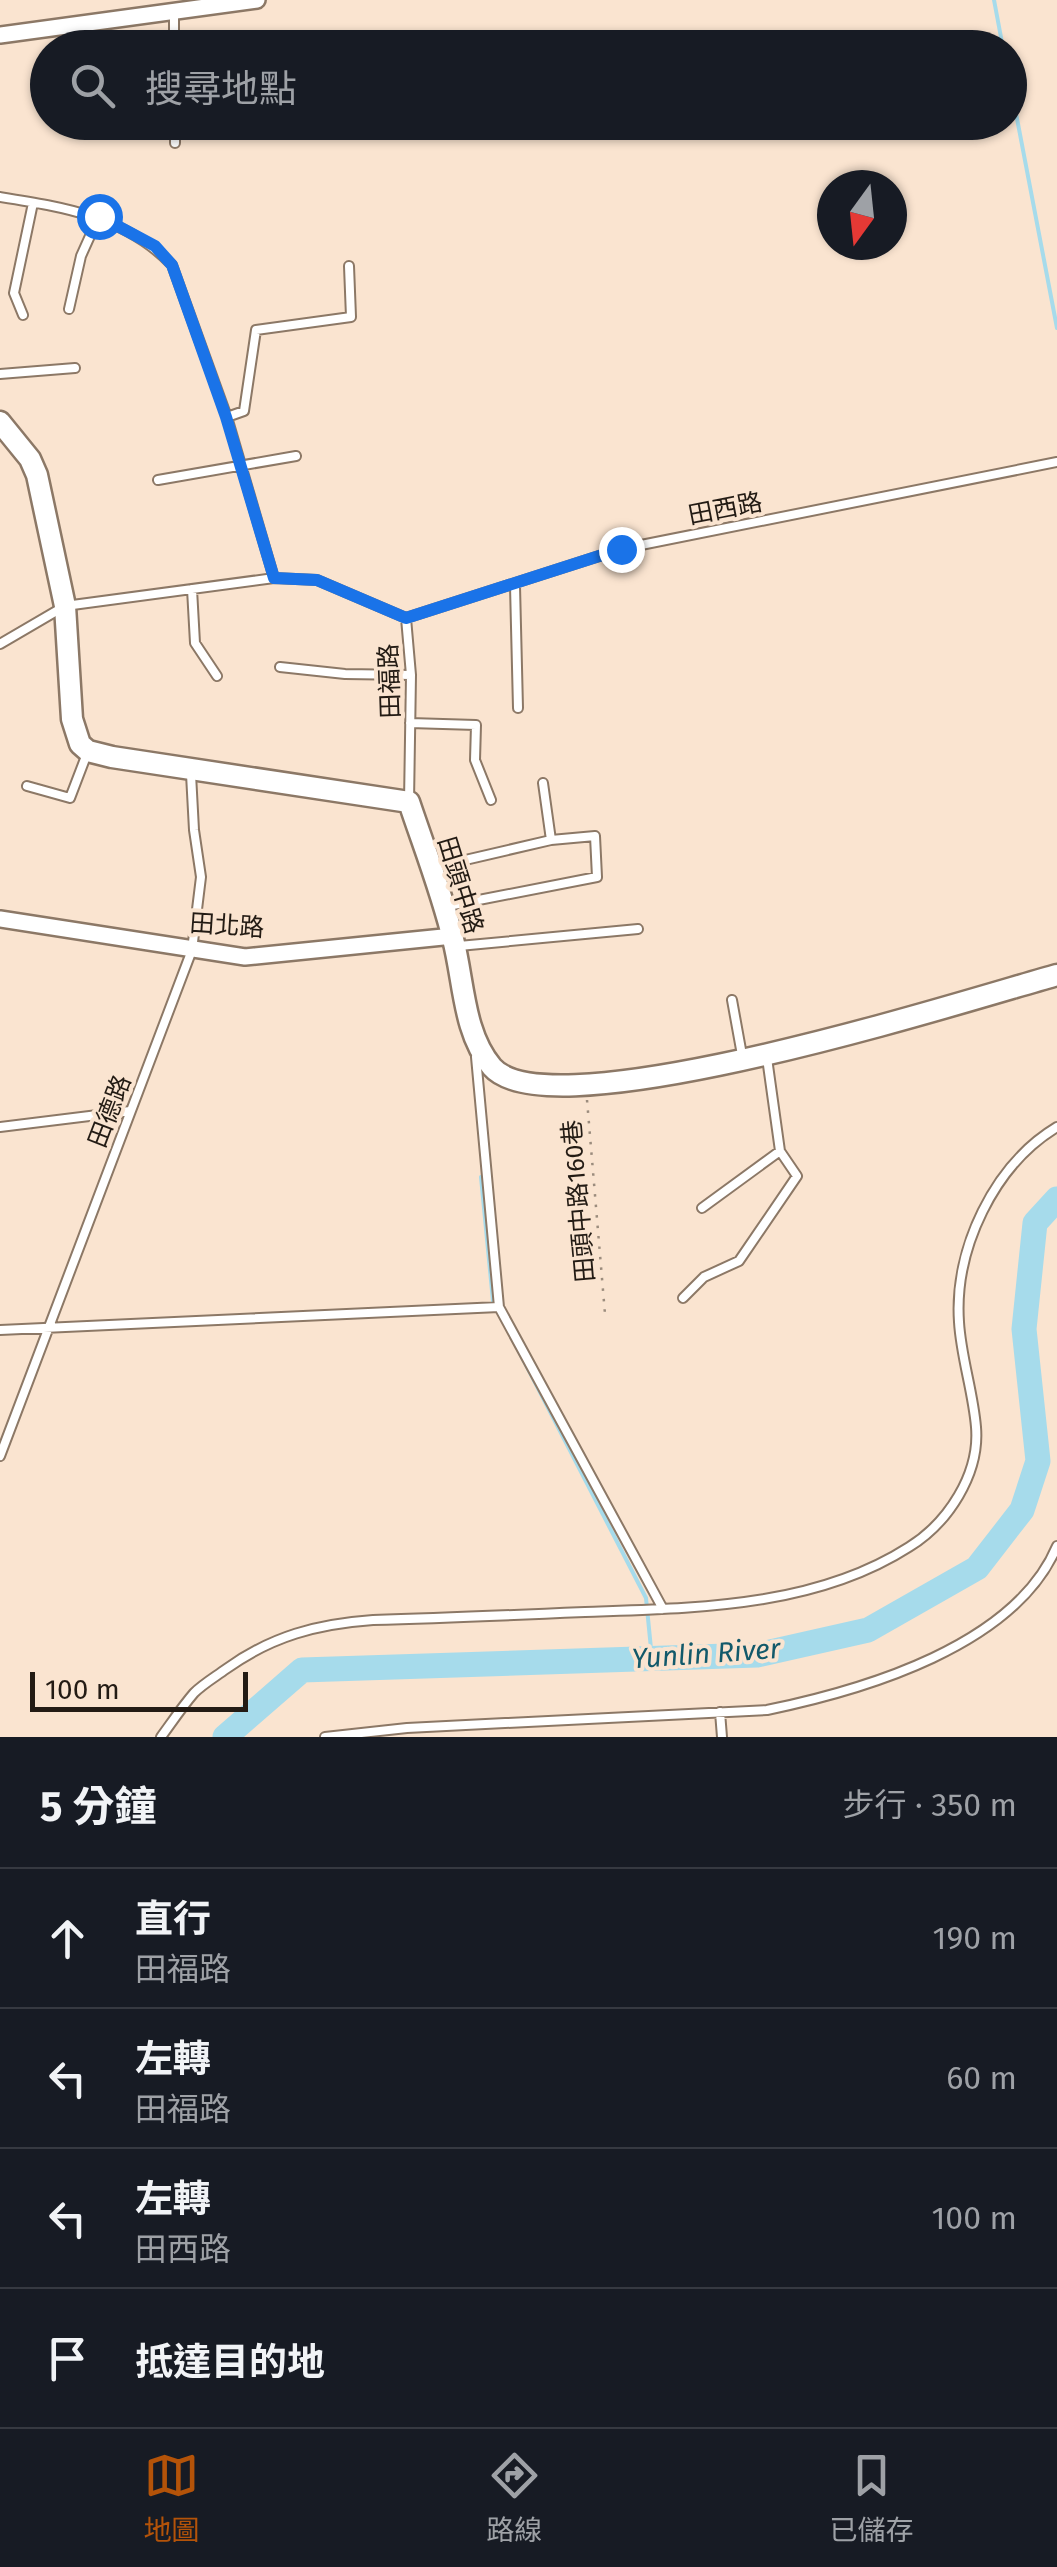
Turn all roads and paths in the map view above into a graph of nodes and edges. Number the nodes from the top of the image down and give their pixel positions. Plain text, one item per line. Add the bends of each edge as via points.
1 (257, 0) edge
2 (174, 12) junction
3 (44, 30) edge
4 (174, 30) edge
5 (30, 32) edge
6 (0, 36) edge
7 (0, 197) edge
8 (33, 202) junction
9 (99, 216) junction
10 (348, 266) dead end
11 (69, 310) dead end
12 (23, 315) dead end
13 (75, 368) dead end
14 (0, 374) edge
15 (226, 417) junction
16 (0, 422) edge
17 (296, 456) dead end
18 (1057, 462) edge
19 (239, 466) junction
20 (158, 480) dead end
21 (274, 578) junction
22 (514, 586) junction
23 (192, 589) junction
24 (65, 606) junction
25 (406, 618) junction
26 (0, 644) edge
27 (280, 667) dead end
28 (411, 675) junction
29 (217, 676) dead end
30 (518, 708) dead end
31 (410, 723) junction
32 (88, 751) junction
33 (191, 769) junction
34 (543, 784) dead end
35 (27, 786) dead end
36 (491, 800) dead end
37 (409, 802) junction
38 (551, 840) junction
39 (430, 868) junction
40 (443, 907) junction
41 (0, 919) edge
42 (638, 929) dead end
43 (454, 941) junction
44 (192, 950) junction
45 (1057, 974) edge
46 (732, 1000) dead end
47 (475, 1044) junction
48 (767, 1055) junction
49 (743, 1060) junction
50 (586, 1084) junction
51 (130, 1111) junction
52 (0, 1127) edge
53 (1057, 1127) edge
54 (780, 1150) junction
55 (702, 1208) dead end
56 (683, 1298) dead end
57 (498, 1307) junction
58 (605, 1314) dead end
59 (50, 1328) junction
60 (0, 1330) edge
61 (0, 1456) edge
62 (1057, 1546) edge
63 (663, 1609) junction
64 (720, 1712) junction
65 (161, 1737) edge
66 (324, 1737) edge
67 (722, 1737) edge

1 - 2 street
2 - 3 street
2 - 4 lane
5 - 6 street
7 - 8 lane
8 - 9 lane
8 - 12 lane via 14,293
9 - 11 lane
9 - 15 lane via 155,246 172,265
10 - 15 lane via 350,318 256,330 244,410
13 - 14 lane
15 - 19 lane
16 - 24 street via 36,474
17 - 19 lane
18 - 22 lane, 田西路 via 621,549
19 - 20 lane
19 - 21 lane
21 - 23 lane
21 - 25 lane, 田福路 via 317,580
22 - 25 lane, 田西路
22 - 30 lane
23 - 24 lane
23 - 29 lane via 195,643
24 - 26 lane
24 - 32 street via 72,719
25 - 28 lane, 田福路
27 - 28 lane
28 - 31 lane, 田福路
31 - 36 lane via 476,725 475,760
31 - 37 lane, 田福路
32 - 33 street
32 - 35 lane via 70,798
33 - 37 street
33 - 44 lane, 田德路 via 201,877
34 - 38 lane
37 - 39 street, 田頭中路
38 - 39 lane
38 - 40 lane via 594,836 596,877
39 - 40 street, 田頭中路
40 - 43 street, 田頭中路
41 - 44 street, 田北路
42 - 43 lane
43 - 44 street, 田北路 via 245,956
43 - 47 street, 田頭中路
44 - 51 lane, 田德路
45 - 48 street
46 - 49 lane
47 - 50 street via 495,1072 526,1086
47 - 57 lane
48 - 49 street
48 - 54 lane
49 - 50 street
50 - 58 path, 田頭中路160巷
51 - 52 lane
51 - 59 lane, 田德路
53 - 63 lane via 1001,1182 971,1241 958,1320 977,1430 960,1496 944,1519 910,1548 837,1579 771,1598
54 - 55 lane
54 - 56 lane via 797,1176 739,1261 704,1277
57 - 59 lane
57 - 63 lane
59 - 60 lane
59 - 61 lane, 田德路
62 - 64 lane via 1005,1612 949,1651 819,1699
63 - 65 lane via 373,1620 302,1630 247,1654 196,1690
64 - 66 lane
64 - 67 lane

